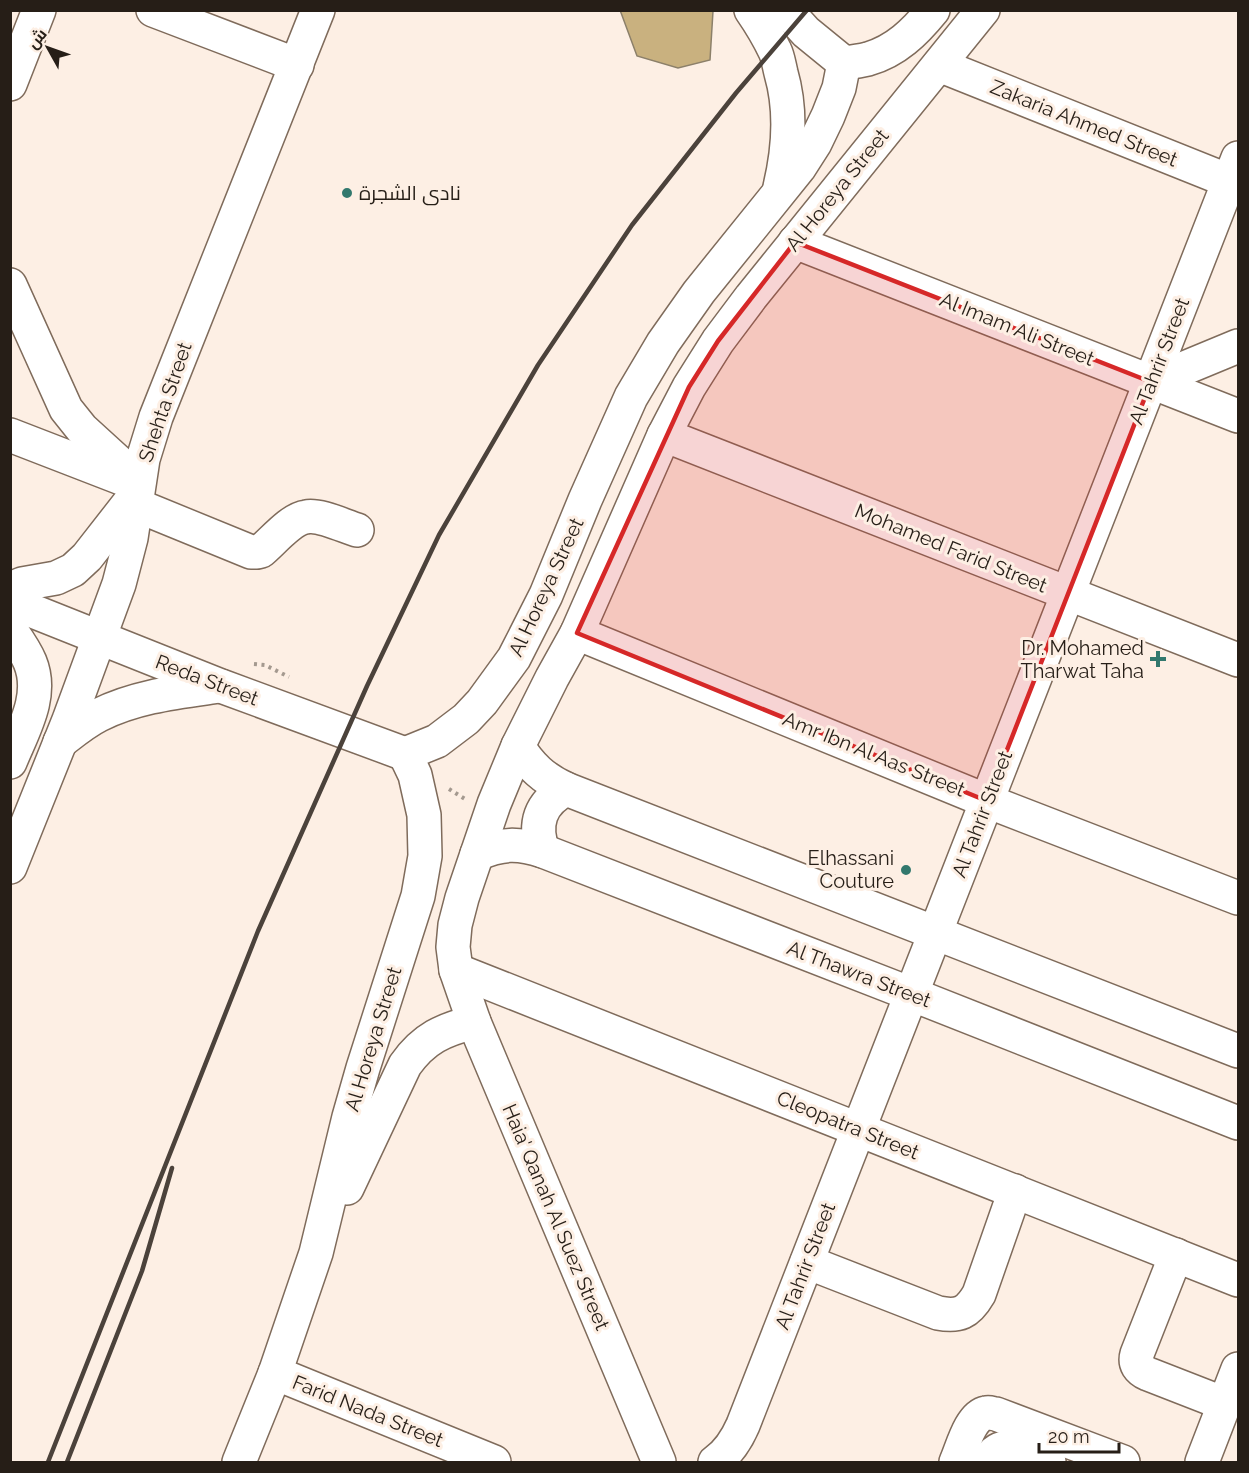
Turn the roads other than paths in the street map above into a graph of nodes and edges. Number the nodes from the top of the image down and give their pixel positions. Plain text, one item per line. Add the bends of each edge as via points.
1 (39, 10) edge
2 (153, 10) edge
3 (752, 10) edge
4 (786, 10) edge
5 (933, 10) edge
6 (983, 10) edge
7 (323, 14) edge
8 (844, 63) junction
9 (939, 64) junction
10 (297, 65) junction
11 (10, 84) edge
12 (1234, 170) edge
13 (779, 192) junction
14 (795, 242) junction
15 (10, 285) edge
16 (1239, 346) edge
17 (1151, 382) junction
18 (1239, 416) edge
19 (10, 435) edge
20 (664, 435) junction
21 (138, 491) junction
22 (585, 500) junction
23 (627, 518) junction
24 (357, 530) dead end
25 (10, 589) edge
26 (1068, 594) junction
27 (10, 602) edge
28 (10, 629) edge
29 (578, 633) junction
30 (99, 638) junction
31 (514, 658) junction
32 (1239, 660) edge
33 (552, 678) junction
34 (220, 686) junction
35 (32, 707) junction
36 (65, 731) junction
37 (518, 746) junction
38 (10, 762) edge
39 (410, 765) junction
40 (566, 789) junction
41 (987, 801) junction
42 (543, 851) junction
43 (477, 854) junction
44 (10, 867) edge
45 (1239, 898) edge
46 (935, 933) junction
47 (456, 970) junction
48 (911, 994) junction
49 (474, 1022) junction
50 (1239, 1051) edge
51 (1239, 1123) edge
52 (859, 1129) junction
53 (1015, 1191) junction
54 (316, 1253) junction
55 (1176, 1255) junction
56 (807, 1262) junction
57 (1239, 1280) edge
58 (1239, 1369) edge
59 (275, 1373) junction
60 (1225, 1404) junction
61 (239, 1462) edge
62 (490, 1462) edge
63 (659, 1462) edge
64 (715, 1462) edge
65 (956, 1462) edge
66 (988, 1462) edge
67 (1050, 1462) edge
68 (1123, 1462) edge
69 (1202, 1462) edge

1 - 11 street
2 - 10 street
3 - 13 street via 776,52 788,108 786,164
4 - 8 street
5 - 8 street via 907,39 889,50
6 - 9 street, Al Horeya Street
7 - 10 street, Shehta Street
8 - 13 street, Al Horeya Street via 839,88 819,134
9 - 12 street, Zakaria Ahmed Street
9 - 14 street, Al Horeya Street
10 - 21 street, Shehta Street via 156,417
12 - 17 street, Al Tahrir Street
13 - 22 street, Al Horeya Street via 663,343 631,397
14 - 17 street, Al Imam Ali Street
14 - 20 street, Al Horeya Street via 718,340
15 - 21 street via 66,409
16 - 17 street
17 - 18 street, Al Imam Ali Street
17 - 26 street, Al Tahrir Street
19 - 21 street
20 - 23 street, Al Horeya Street
20 - 26 street, Mohamed Farid Street
21 - 24 street via 251,552 261,551 291,524 306,517 315,516
21 - 25 street via 73,570
21 - 30 street, Shehta Street via 126,561
22 - 23 street
22 - 31 street, Al Horeya Street via 546,595
23 - 29 street, Al Horeya Street
26 - 32 street, Mohamed Farid Street
26 - 41 street, Al Tahrir Street
27 - 30 street, Reda Street
28 - 35 street via 33,670
29 - 33 street, Al Horeya Street
29 - 41 street, Amr Ibn Al Aas Street
30 - 34 street, Reda Street
30 - 36 street, Shehta Street
31 - 33 street
31 - 39 street, Al Horeya Street via 466,719
33 - 37 street, Al Horeya Street
34 - 36 street via 128,703
34 - 39 street, Reda Street
35 - 36 street
35 - 38 street
36 - 44 street, Shehta Street
37 - 40 street via 538,772
37 - 43 street, Al Horeya Street
39 - 54 street, Al Horeya Street via 420,795 425,835 422,876 349,1117
40 - 42 street via 556,794 543,810 538,831
40 - 46 street
41 - 45 street, Amr Ibn Al Aas Street
41 - 46 street, Al Tahrir Street
42 - 43 street, Al Thawra Street via 510,845
42 - 48 street, Al Thawra Street
43 - 47 street, Al Horeya Street via 455,925
46 - 48 street, Al Tahrir Street
46 - 50 street
47 - 49 street, Haia' Qanah Al Suez Street
47 - 52 street, Cleopatra Street
48 - 51 street, Al Thawra Street
48 - 52 street, Al Tahrir Street
49 - 54 street via 441,1032 414,1052 405,1065
49 - 63 street, Haia' Qanah Al Suez Street
52 - 53 street, Cleopatra Street
52 - 56 street, Al Tahrir Street
53 - 55 street, Cleopatra Street
53 - 56 street via 979,1294 963,1313 938,1313
54 - 59 street, Al Horeya Street
55 - 57 street, Cleopatra Street
55 - 60 street via 1137,1354 1137,1366
56 - 64 street, Al Tahrir Street via 738,1437
58 - 60 street
59 - 61 street, Al Horeya Street
59 - 62 street, Farid Nada Street
60 - 69 street
65 - 68 street via 971,1425 986,1413
66 - 67 street via 995,1451 1004,1447

